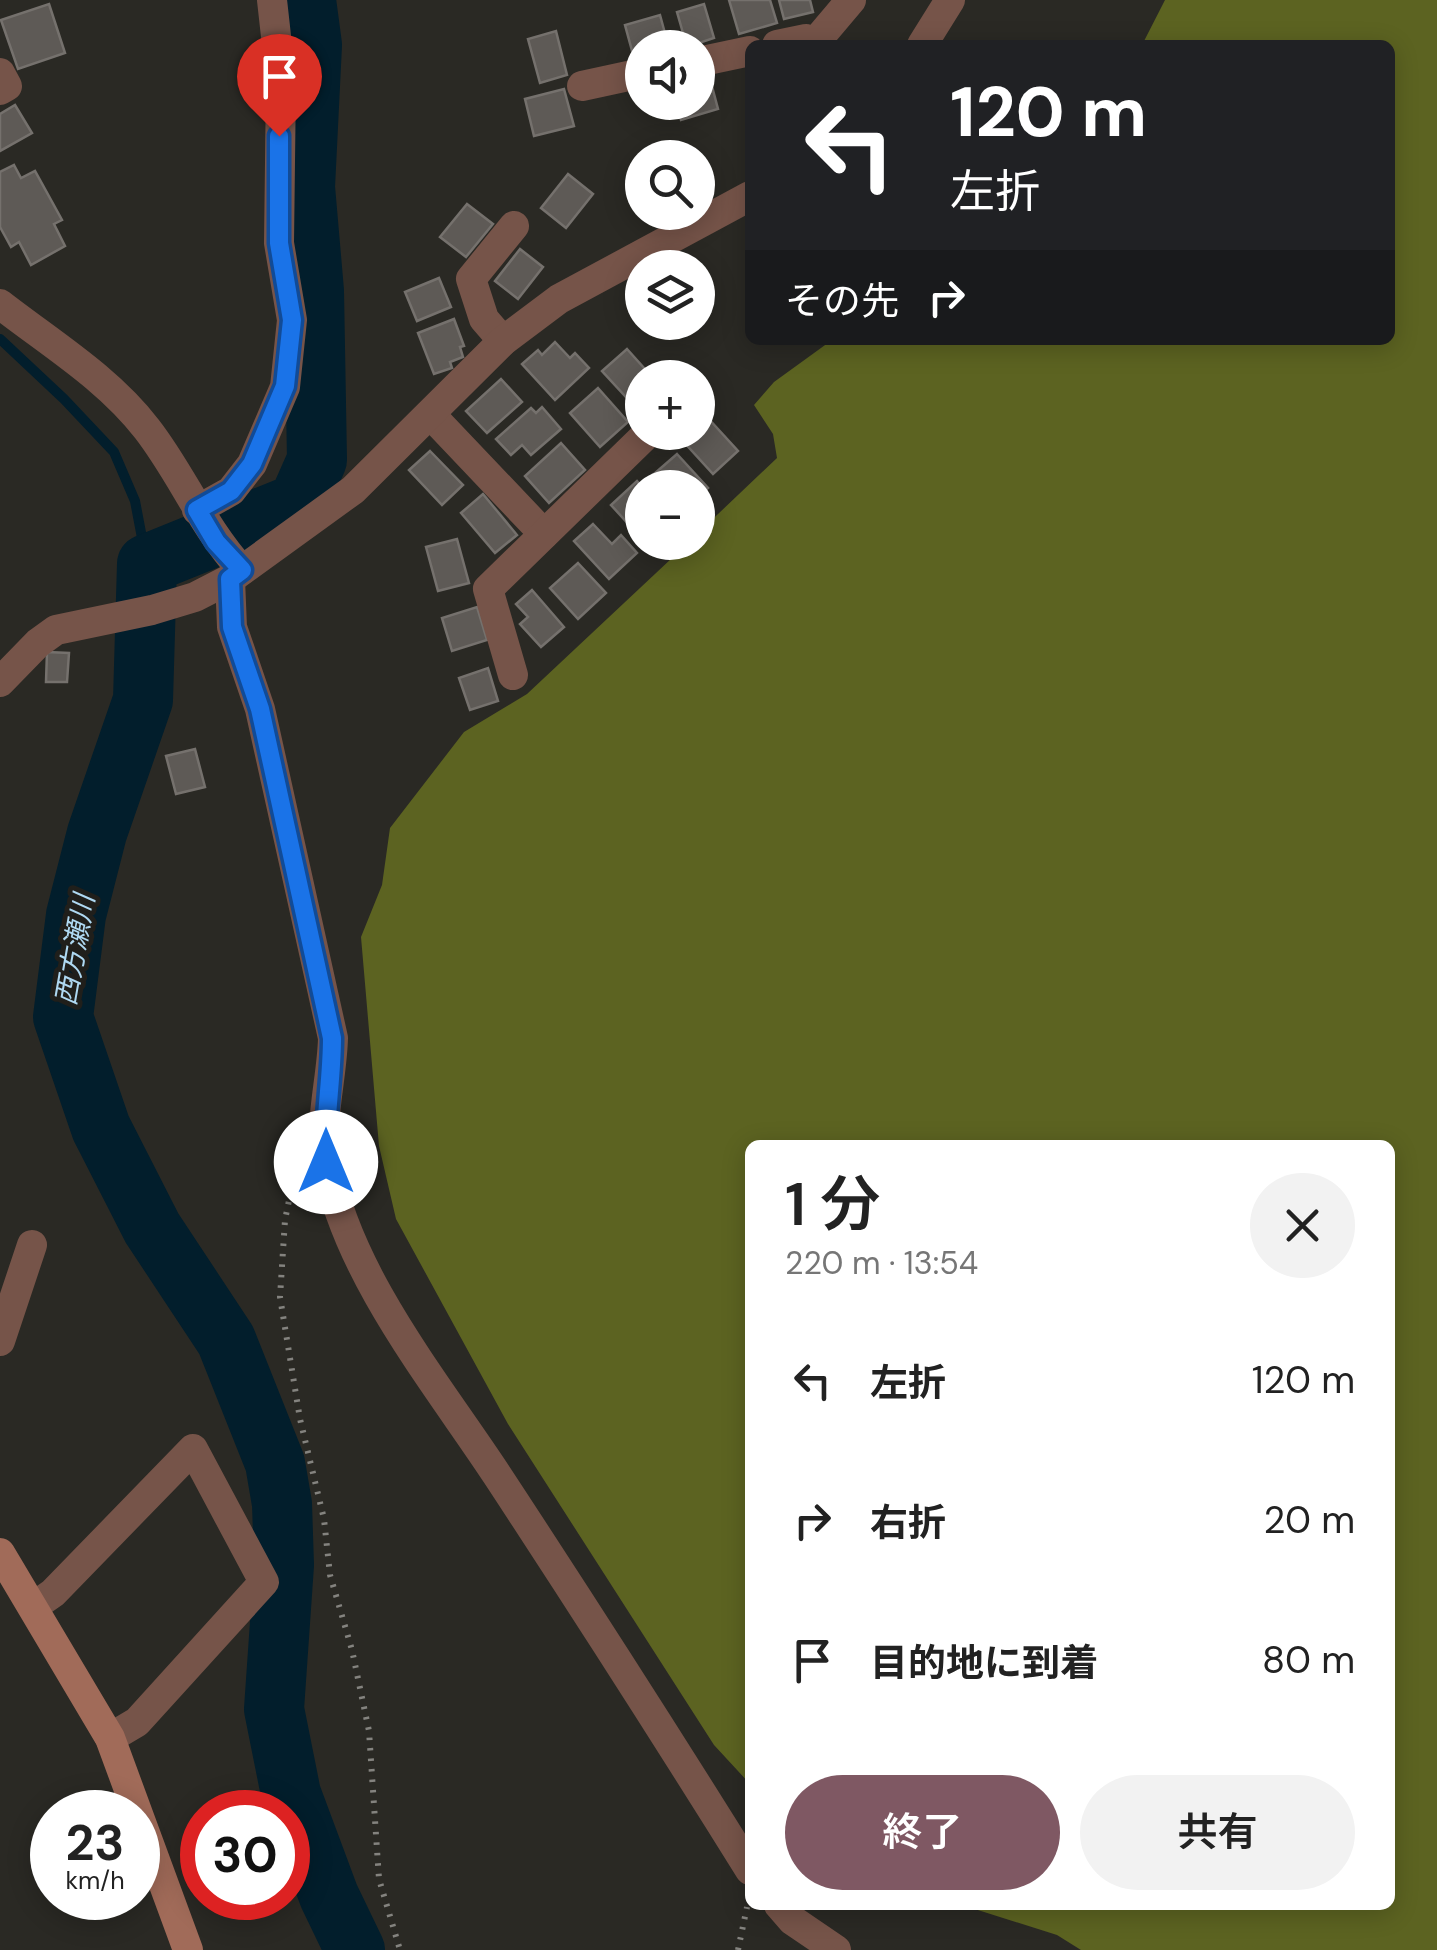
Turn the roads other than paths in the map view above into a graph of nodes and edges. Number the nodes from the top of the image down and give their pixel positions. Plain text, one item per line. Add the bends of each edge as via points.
1 (272, 0) edge
2 (851, 0) edge
3 (950, 0) edge
4 (817, 40) edge
5 (925, 40) edge
6 (745, 52) edge
7 (715, 58) edge
8 (0, 72) edge
9 (625, 77) edge
10 (582, 86) dead end
11 (0, 90) edge
12 (745, 199) edge
13 (514, 226) dead end
14 (0, 304) edge
15 (503, 341) junction
16 (430, 414) junction
17 (631, 450) edge
18 (197, 510) junction
19 (544, 534) junction
20 (236, 574) junction
21 (513, 675) dead end
22 (0, 682) edge
23 (32, 1245) dead end
24 (0, 1341) edge
25 (0, 1553) edge
26 (33, 1607) junction
27 (110, 1738) junction
28 (745, 1862) edge
29 (783, 1910) edge
30 (188, 1950) edge
31 (836, 1950) edge

1 - 18 street via 281,81 279,243 292,320 285,386 252,464 231,491
2 - 4 street
3 - 5 street
6 - 7 street
8 - 11 street via 7,86
9 - 10 street
12 - 15 street via 558,299
13 - 15 street via 471,279 484,320
14 - 18 street via 113,389 149,431
15 - 16 street
16 - 19 street
16 - 20 street via 353,490
17 - 19 street
18 - 20 street
19 - 21 street via 488,589
20 - 22 street via 196,597 56,630
20 - 28 street via 232,627 260,709 332,1038 324,1127 341,1219 379,1296
23 - 24 street
25 - 26 main road
26 - 27 main road
26 - 27 street via 193,1449 264,1582 136,1722
27 - 30 main road
29 - 31 street

